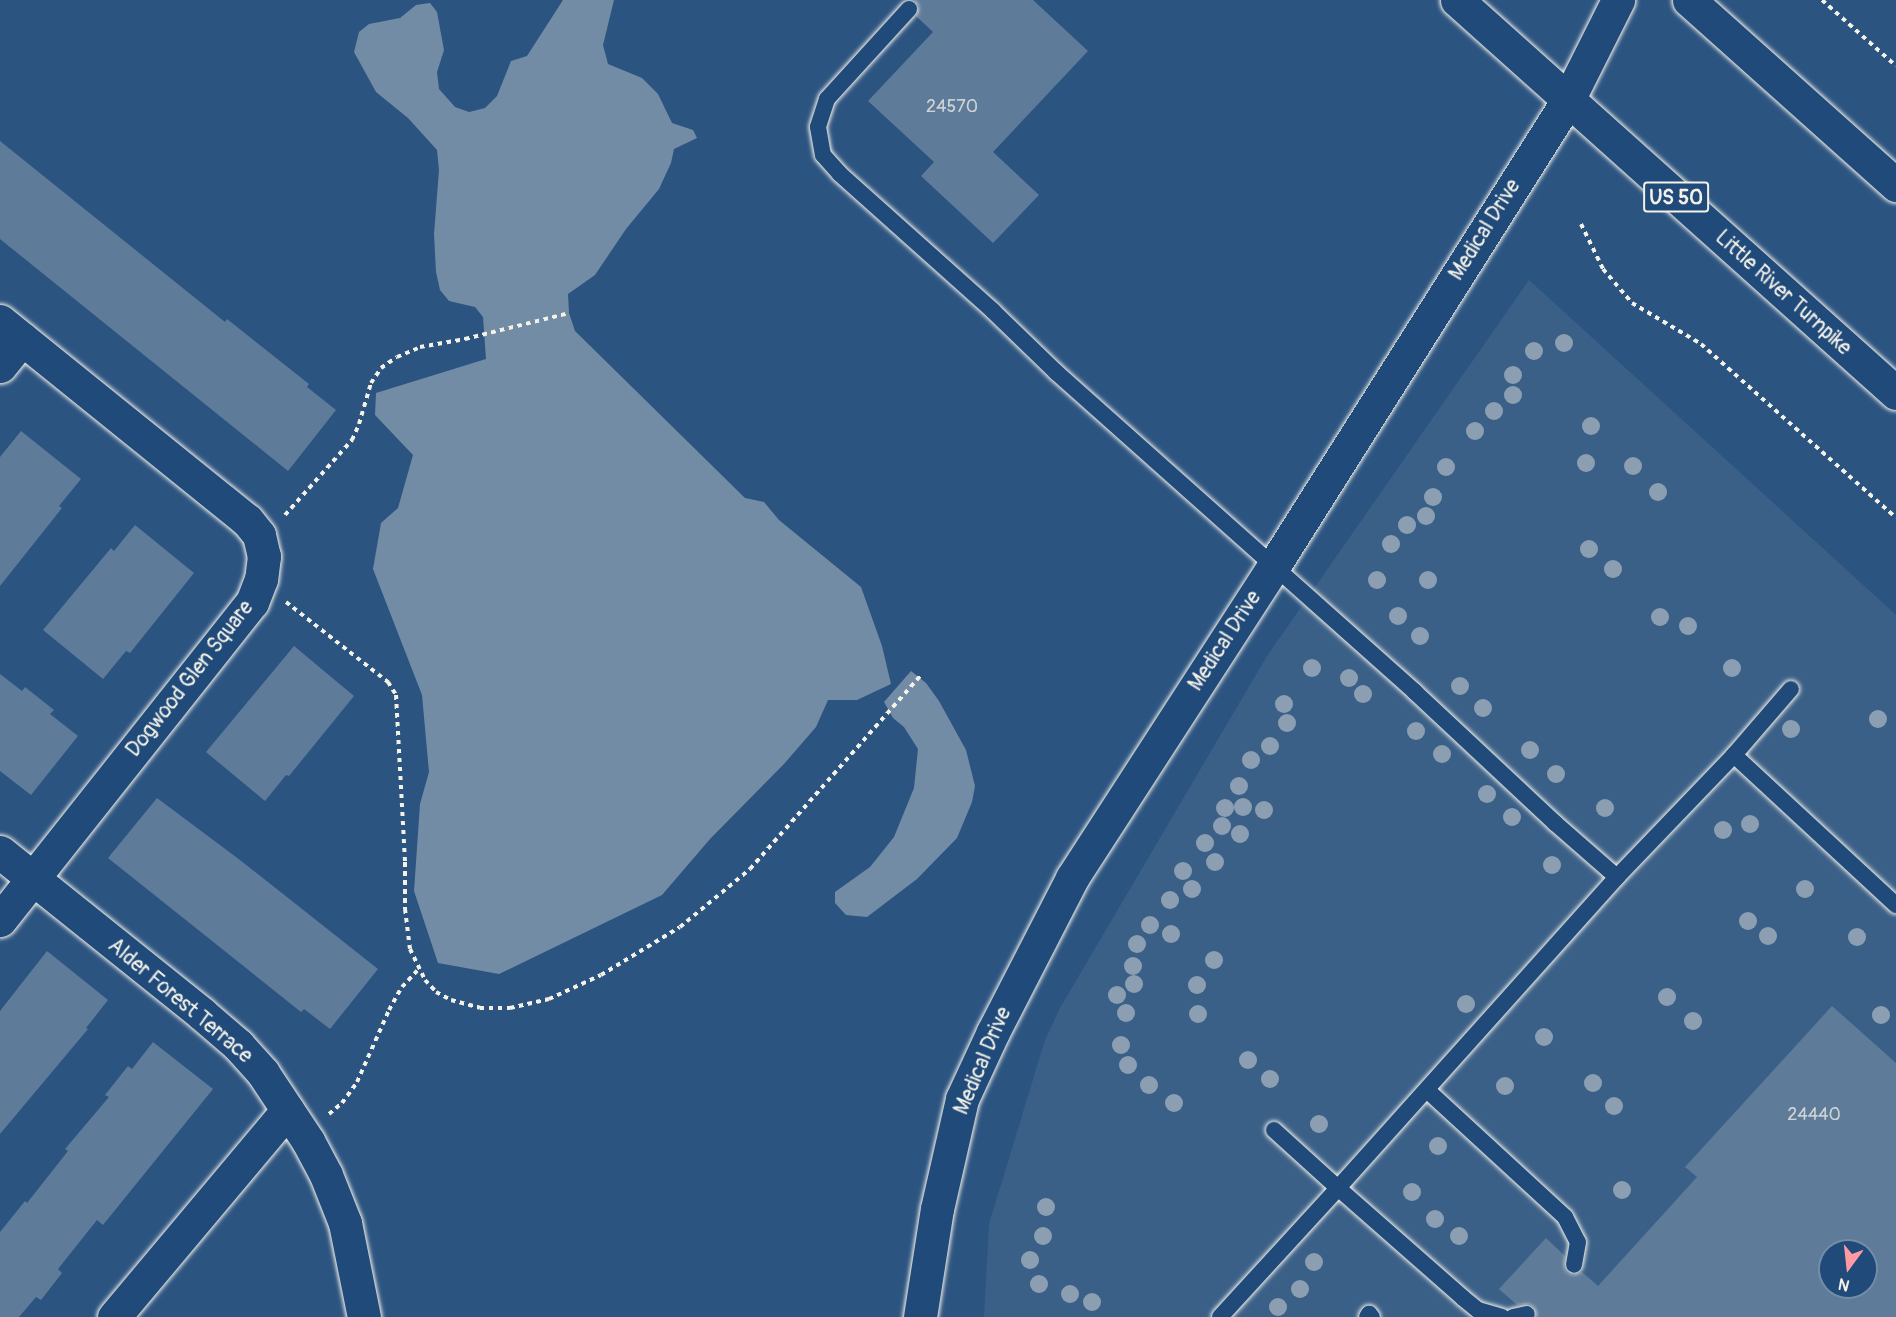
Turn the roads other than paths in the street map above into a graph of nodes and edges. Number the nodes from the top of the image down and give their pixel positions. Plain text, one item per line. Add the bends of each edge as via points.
1 (1456, 0) edge
2 (1618, 0) edge
3 (1689, 0) edge
4 (909, 9) dead end
5 (1568, 100) junction
6 (1896, 185) edge
7 (11, 330) edge
8 (0, 366) edge
9 (1896, 393) edge
10 (1273, 567) junction
11 (1791, 689) dead end
12 (1734, 755) junction
13 (0, 852) edge
14 (1617, 877) junction
15 (33, 878) junction
16 (1896, 905) edge
17 (0, 920) edge
18 (1428, 1091) junction
19 (288, 1110) junction
20 (1274, 1130) dead end
21 (1338, 1188) junction
22 (1574, 1264) dead end
23 (114, 1317) edge
24 (364, 1317) edge
25 (920, 1317) edge
26 (1220, 1317) edge
27 (1367, 1317) edge
28 (1372, 1317) edge
29 (1502, 1317) edge

1 - 5 main road, Little River Turnpike / US 50
2 - 5 main road, Medical Drive
3 - 6 main road
4 - 10 lane via 827,99 818,127 823,155
5 - 9 main road, Little River Turnpike / US 50
5 - 10 main road, Medical Drive
7 - 8 main road
7 - 15 main road, Dogwood Glen Square via 247,520 259,535 264,556 252,602
10 - 14 lane
10 - 25 main road, Medical Drive via 1072,878 993,1032 962,1099 928,1253
11 - 12 lane
12 - 14 lane
12 - 16 lane
13 - 15 main road, Alder Forest Terrace
14 - 18 lane
15 - 17 main road, Dogwood Glen Square
15 - 19 main road, Alder Forest Terrace via 238,1045
18 - 21 lane
18 - 22 lane via 1565,1217 1578,1242
19 - 23 main road
19 - 24 main road, Alder Forest Terrace via 326,1175 345,1223
20 - 21 lane
21 - 26 lane
21 - 29 lane via 1478,1310
27 - 28 lane

